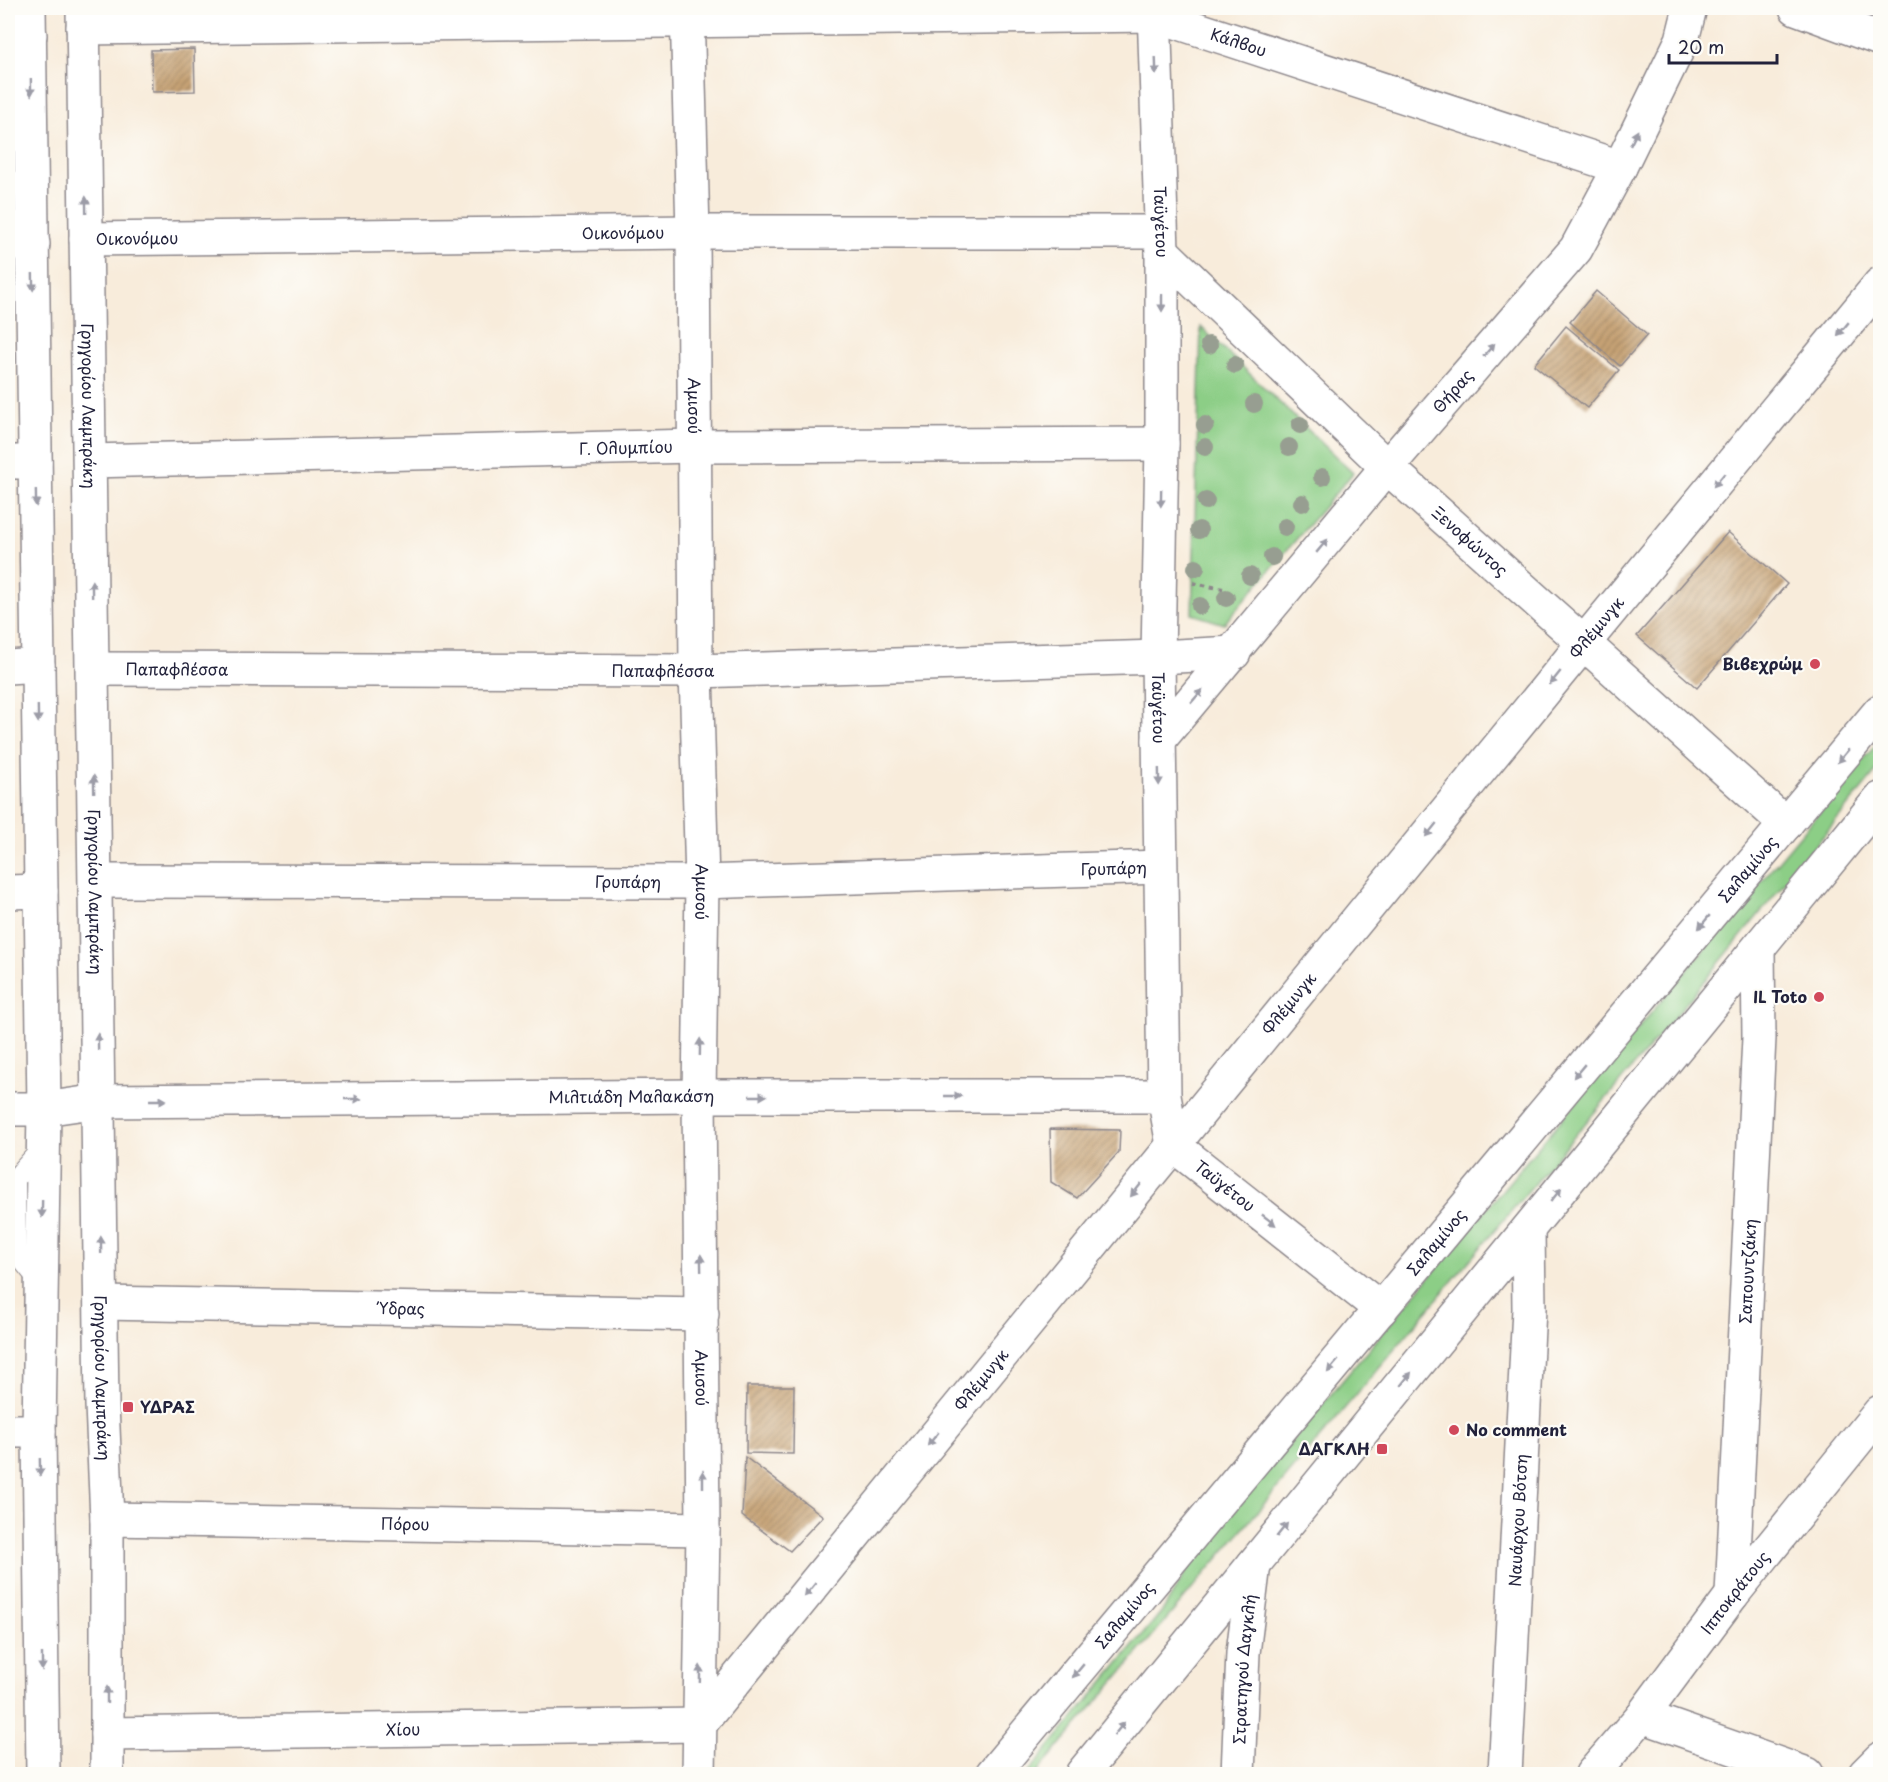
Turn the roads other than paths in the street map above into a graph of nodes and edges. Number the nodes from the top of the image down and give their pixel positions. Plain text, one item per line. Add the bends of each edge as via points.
1 (1690, 8) edge
2 (1796, 8) edge
3 (1155, 10) edge
4 (688, 15) edge
5 (83, 18) edge
6 (22, 26) edge
7 (1881, 39) edge
8 (1620, 167) junction
9 (693, 232) junction
10 (86, 239) junction
11 (1161, 241) junction
12 (20, 244) edge
13 (1881, 284) edge
14 (1162, 444) junction
15 (694, 446) junction
16 (90, 461) junction
17 (21, 462) edge
18 (1388, 467) junction
19 (1583, 644) junction
20 (1234, 653) junction
21 (1158, 657) junction
22 (23, 666) edge
23 (93, 669) junction
24 (696, 671) junction
25 (1881, 711) edge
26 (1159, 740) junction
27 (1881, 799) edge
28 (1786, 824) junction
29 (1160, 867) junction
30 (96, 881) junction
31 (702, 882) junction
32 (40, 891) junction
33 (8, 892) edge
34 (1758, 949) junction
35 (699, 1096) junction
36 (1164, 1096) junction
37 (99, 1101) junction
38 (8, 1109) edge
39 (44, 1109) junction
40 (1173, 1145) junction
41 (1528, 1230) junction
42 (102, 1303) junction
43 (1381, 1309) junction
44 (702, 1314) junction
45 (1881, 1412) edge
46 (23, 1431) edge
47 (107, 1519) junction
48 (703, 1529) junction
49 (1254, 1564) junction
50 (1732, 1595) junction
51 (1642, 1716) junction
52 (699, 1725) junction
53 (107, 1734) junction
54 (1881, 1760) edge
55 (43, 1774) edge
56 (106, 1774) edge
57 (699, 1774) edge
58 (992, 1774) edge
59 (1082, 1774) edge
60 (1238, 1774) edge
61 (1505, 1774) edge
62 (1592, 1774) edge
63 (1808, 1774) edge
64 (1865, 1774) edge

8 -> 1 street, Θήρας via 1682,40
2 - 7 street
3 - 4 street, Κάλβου
3 - 8 street, Κάλβου
3 -> 11 street, Ταϋγέτου
4 - 5 street, Κάλβου
4 - 9 street, Αμισού
10 -> 5 street, Γρηγορίου Λαμπράκη
6 -> 12 street
18 -> 8 street, Θήρας via 1576,249
9 - 10 street, Οικονόμου
9 - 11 street, Οικονόμου
9 - 15 street, Αμισού
10 - 16 street, Γρηγορίου Λαμπράκη
11 -> 14 street, Ταϋγέτου
11 - 18 street, Ξενοφώντος
12 -> 17 street
13 -> 19 street, Φλέμινγκ
14 - 15 street, Γ. Ολυμπίου
14 -> 21 street, Ταϋγέτου
15 - 16 street, Γ. Ολυμπίου
15 - 24 street, Αμισού
23 -> 16 street, Γρηγορίου Λαμπράκη
17 -> 22 street
18 - 19 street, Ξενοφώντος
20 -> 18 street, Θήρας
19 - 28 street, Ξενοφώντος
19 -> 40 street, Φλέμινγκ
20 - 21 street, Παπαφλέσσα
26 -> 20 street, Θήρας
21 - 24 street, Παπαφλέσσα
21 - 26 street, Ταϋγέτου
22 -> 32 street
23 - 24 street, Παπαφλέσσα
30 -> 23 street, Γρηγορίου Λαμπράκη
24 - 31 street, Αμισού
25 -> 28 street, Σαλαμίνος
26 -> 29 street, Ταϋγέτου
27 - 34 street
28 -> 43 street, Σαλαμίνος
29 - 31 street, Γρυπάρη
29 - 36 street, Ταϋγέτου
30 - 31 street, Γρυπάρη
37 -> 30 street, Γρηγορίου Λαμπράκη
35 -> 31 street, Αμισού
32 - 33 street
32 - 39 street
41 -> 34 street
34 - 50 street, Σαπουντζάκη via 1759,1038
35 -> 36 street, Μιλτιάδη Μαλακάση
37 -> 35 street, Μιλτιάδη Μαλακάση
44 -> 35 street, Αμισού
36 - 40 street, Ταϋγέτου
37 - 39 street, Μιλτιάδη Μαλακάση
42 -> 37 street, Γρηγορίου Λαμπράκη
38 - 39 street, Μιλτιάδη Μαλακάση
39 -> 46 street via 41,1283
40 -> 43 street, Ταϋγέτου
40 -> 52 street, Φλέμινγκ
49 -> 41 street
41 - 61 street, Ναυάρχου Βότση via 1528,1309
42 - 44 street, Ύδρας
42 - 47 street, Γρηγορίου Λαμπράκη
43 -> 58 street, Σαλαμίνος
48 -> 44 street, Αμισού
45 - 50 street, Ιπποκράτους
46 -> 55 street
47 - 48 street, Πόρου
53 -> 47 street, Γρηγορίου Λαμπράκη
52 -> 48 street, Αμισού
59 -> 49 street
49 - 60 street, Στρατηγού Δαγκλή via 1242,1653
50 - 51 street, Ιπποκράτους
51 - 62 street, Ιπποκράτους
51 - 63 street
52 - 53 street, Χίου
52 - 57 street, Αμισού
53 - 56 street, Γρηγορίου Λαμπράκη
54 - 64 street

